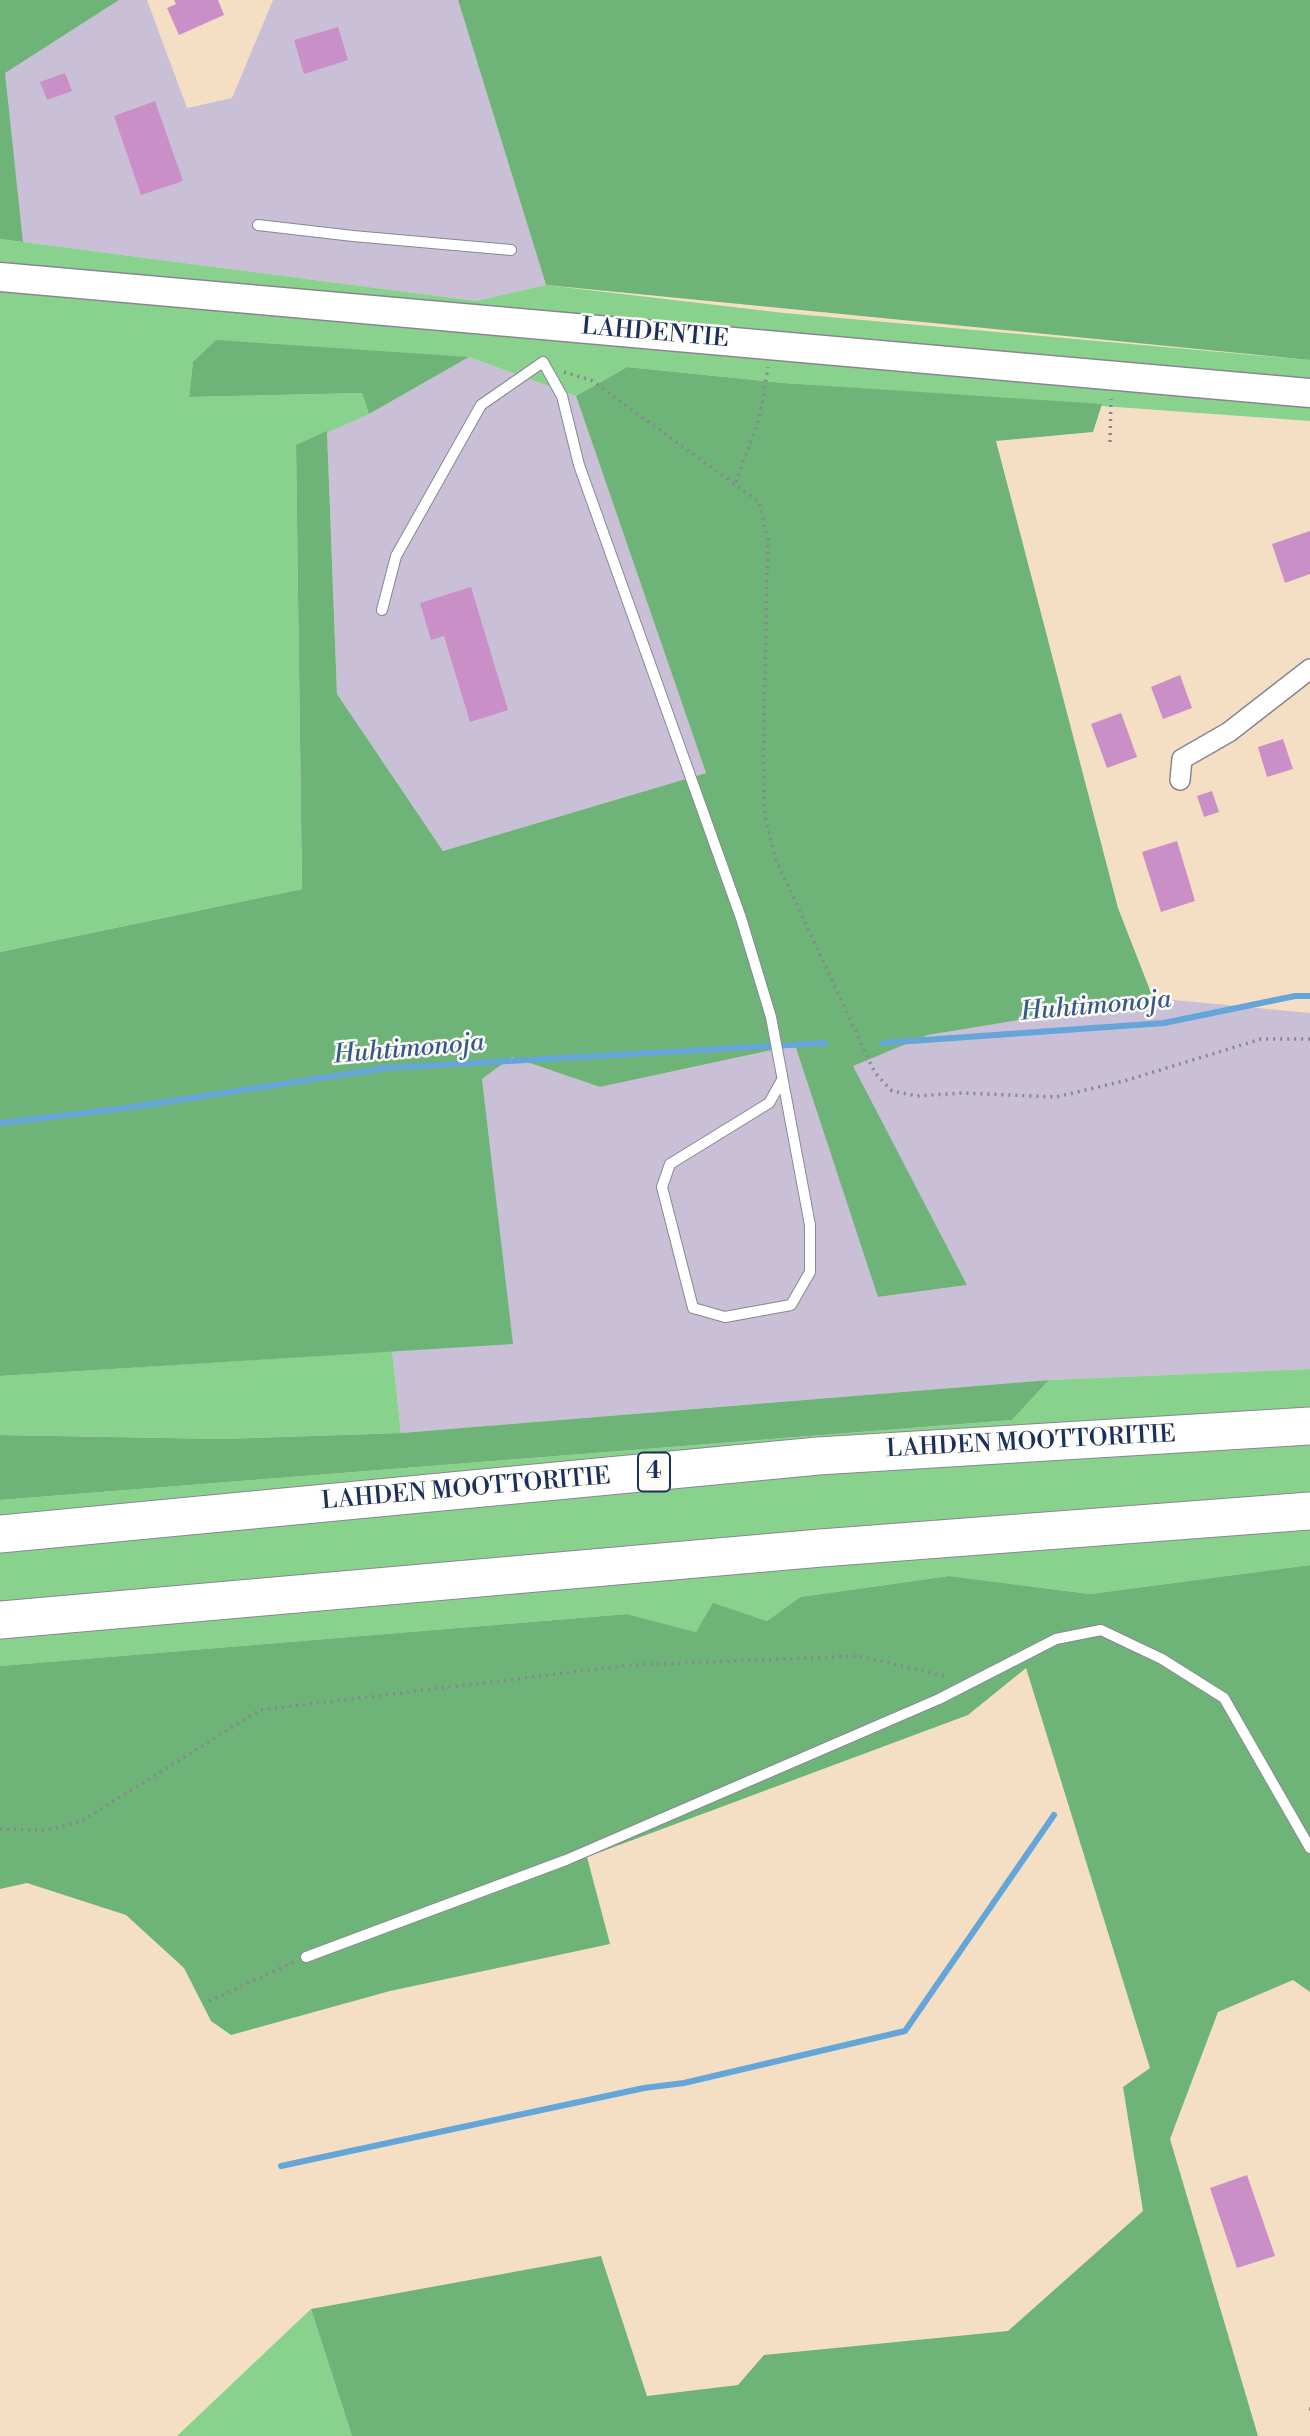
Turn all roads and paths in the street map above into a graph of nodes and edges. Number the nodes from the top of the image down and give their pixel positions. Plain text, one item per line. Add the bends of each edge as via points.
1 (258, 225) dead end
2 (511, 250) dead end
3 (0, 277) edge
4 (772, 345) junction
5 (543, 362) junction
6 (1113, 376) junction
7 (1310, 393) edge
8 (1111, 442) dead end
9 (736, 482) junction
10 (382, 610) dead end
11 (1310, 669) edge
12 (1180, 780) dead end
13 (1310, 1039) edge
14 (782, 1080) junction
15 (1310, 1426) edge
16 (1310, 1511) edge
17 (0, 1534) edge
18 (0, 1620) edge
19 (971, 1682) junction
20 (0, 1829) edge
21 (1310, 1848) edge
22 (306, 1957) joint
23 (209, 2001) dead end

1 - 2 lane
3 - 4 main road, LAHDENTIE
4 - 6 main road, LAHDENTIE
4 - 9 path via 760,416
5 - 9 path via 591,380
5 - 10 lane via 481,405 397,556
5 - 14 lane via 562,396 571,442 741,918 774,1032
6 - 7 main road, LAHDENTIE
6 - 8 path
9 - 13 path via 759,502 768,540 765,817 776,860 875,1073 891,1091 917,1096 1056,1097 1261,1038
11 - 12 street via 1229,732 1182,759
14 - 14 lane via 810,1225 810,1272 791,1306 725,1317 693,1308 662,1188 670,1164 769,1103
15 - 17 highway, LAHDEN MOOTTORITIE / 4 via 818,1456
16 - 18 highway via 821,1548
19 - 20 path via 860,1656 631,1665 260,1710 80,1822 46,1830
19 - 21 lane via 1056,1639 1101,1630 1224,1698
19 - 22 lane via 566,1860
22 - 23 path

